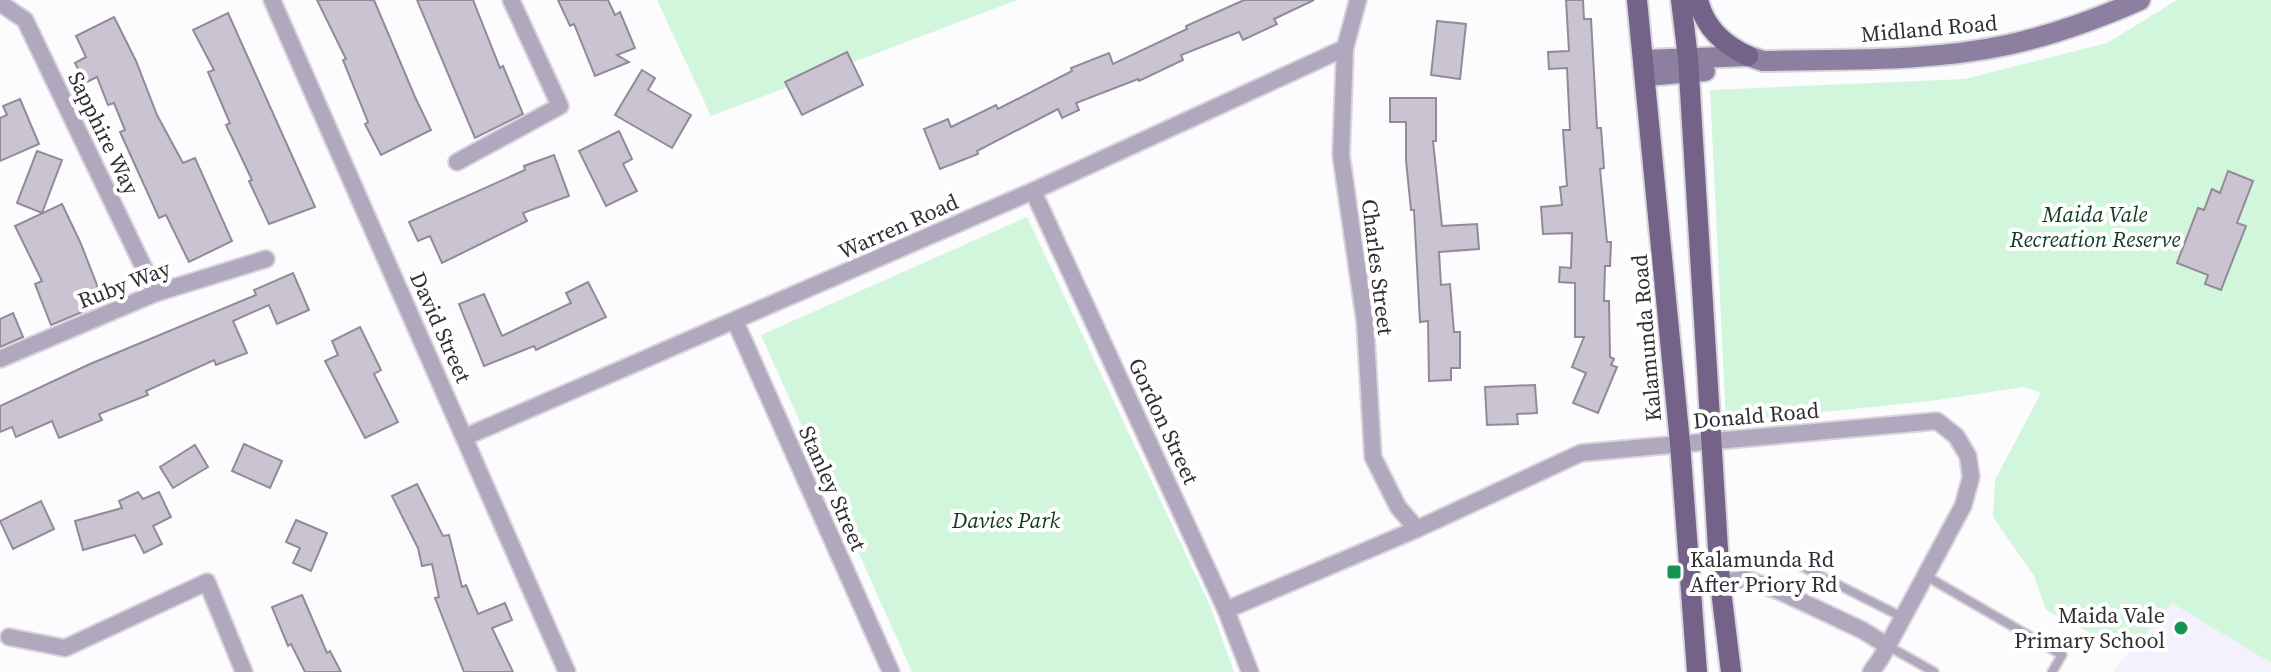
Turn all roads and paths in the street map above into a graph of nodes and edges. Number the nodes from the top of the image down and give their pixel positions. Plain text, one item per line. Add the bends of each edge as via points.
1 (272, 0) edge
2 (511, 0) edge
3 (1358, 0) edge
4 (1637, 0) edge
5 (1681, 0) edge
6 (1698, 0) edge
7 (2140, 0) edge
8 (0, 3) edge
9 (1345, 48) junction
10 (1756, 58) junction
11 (1688, 65) junction
12 (1645, 68) junction
13 (457, 162) dead end
14 (1033, 191) junction
15 (266, 259) dead end
16 (156, 293) junction
17 (735, 321) junction
18 (0, 359) edge
19 (465, 437) junction
20 (1712, 441) junction
21 (1680, 443) junction
22 (1417, 529) junction
23 (1785, 558) dead end
24 (1925, 575) junction
25 (1720, 582) junction
26 (1226, 610) junction
27 (1903, 617) junction
28 (9, 637) dead end
29 (1888, 646) junction
30 (244, 672) edge
31 (567, 672) edge
32 (891, 672) edge
33 (1250, 672) edge
34 (1697, 672) edge
35 (1731, 672) edge
36 (1871, 672) edge
37 (1934, 672) edge
38 (2052, 672) edge

1 - 19 street, David Street
2 - 13 street via 560,106
3 - 9 street, Charles Street
4 - 12 main road, Kalamunda Road
5 - 11 main road
6 - 10 main road via 1714,33 1728,47
7 - 10 main road, Midland Road via 2006,45 1882,58
8 - 16 street, Sapphire Way via 25,20
9 - 14 street, Warren Road
9 - 22 street, Charles Street via 1341,155 1365,322 1373,457 1398,507
10 - 11 main road, Midland Road via 1747,68
11 - 12 main road, Midland Road
11 - 20 main road
12 - 21 main road, Kalamunda Road
14 - 17 street, Warren Road
14 - 26 street, Gordon Street
15 - 16 street, Ruby Way
16 - 18 street, Ruby Way
17 - 19 street, Warren Road
17 - 32 street, Stanley Street
19 - 31 street, David Street
20 - 21 street, Donald Road
20 - 24 street, Donald Road via 1937,421 1956,436 1968,456 1971,477 1963,506
20 - 25 main road
21 - 22 street, Donald Road via 1581,453
21 - 34 main road, Kalamunda Road
22 - 26 street, Donald Road
23 - 27 lane
24 - 27 street, Donald Road
24 - 38 lane via 2062,655
25 - 29 street via 1746,579 1779,591
25 - 35 main road
26 - 33 street, Gordon Street
27 - 29 street, Donald Road
28 - 30 street via 65,648 207,582
29 - 36 street, Donald Road
29 - 37 lane

